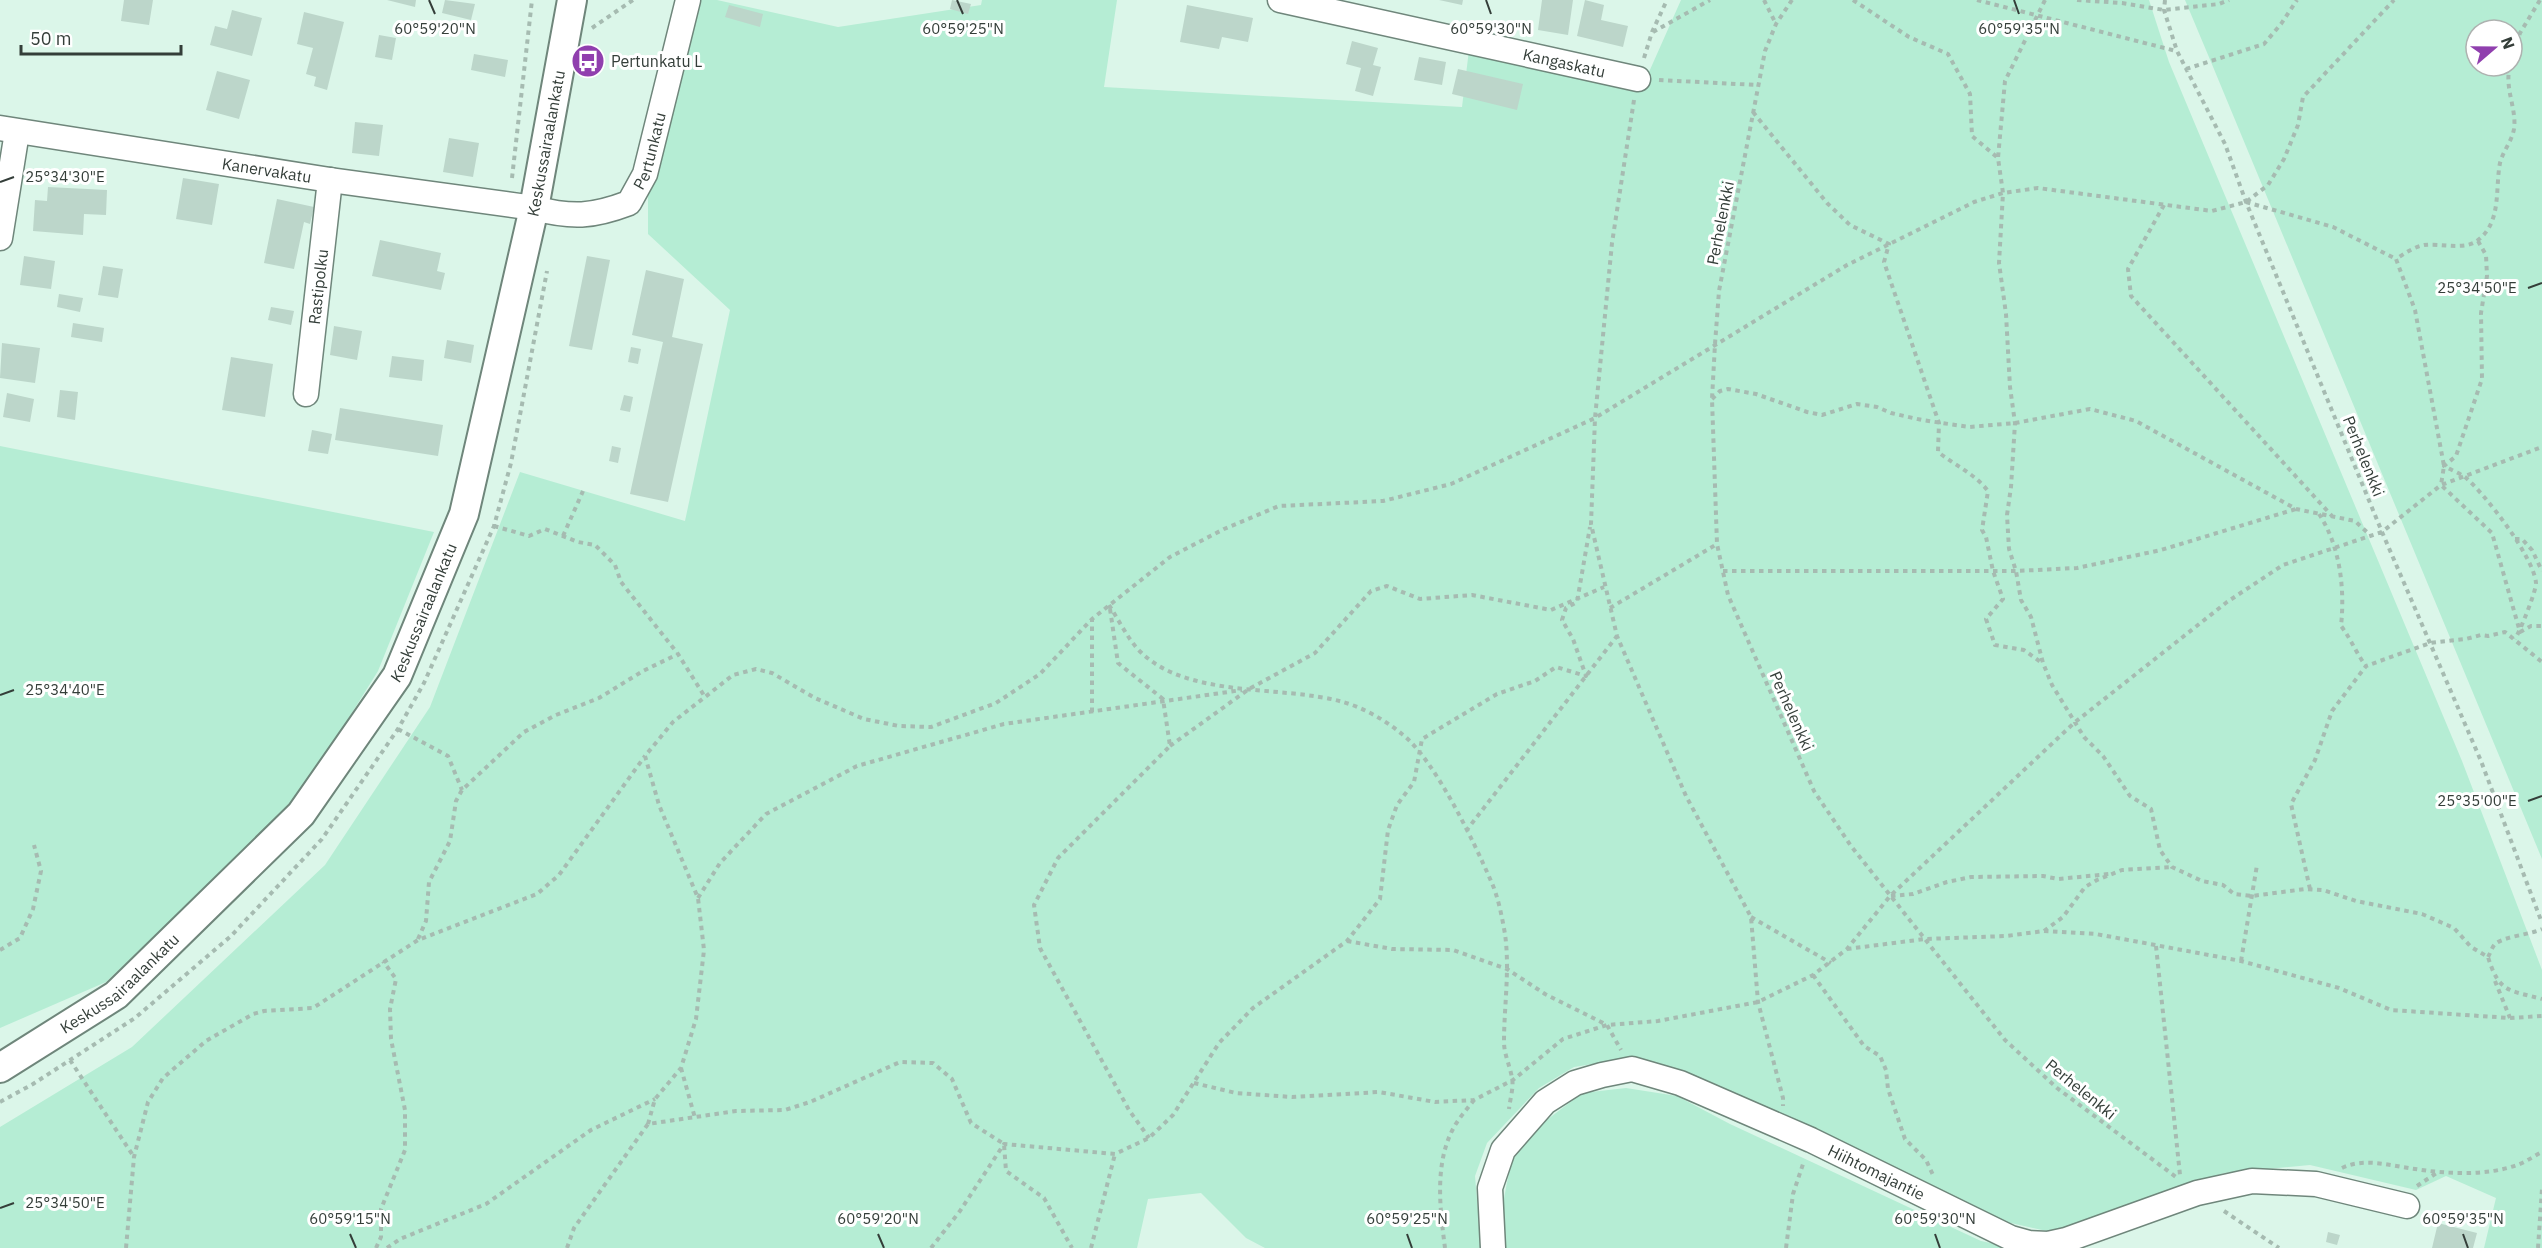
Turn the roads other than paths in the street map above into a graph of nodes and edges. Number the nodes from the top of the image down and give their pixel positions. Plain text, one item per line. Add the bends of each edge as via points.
1 (688, 0) edge
2 (1280, 0) edge
3 (582, 9) edge
4 (1638, 79) road end
5 (8, 130) edge
6 (330, 180) junction
7 (521, 207) junction
8 (0, 238) edge
9 (306, 394) dead end
10 (0, 1068) edge
11 (2407, 1206) dead end
12 (1493, 1248) edge

1 - 7 street, Pertunkatu via 645,174 629,203 599,214 558,214
2 - 4 street, Kangaskatu
3 - 7 street, Keskussairaalankatu
5 - 6 street, Kanervakatu
5 - 8 street
6 - 7 street, Kanervakatu
6 - 9 street, Rastipolku
7 - 10 street, Keskussairaalankatu via 464,514 397,676 301,814 116,995
11 - 12 street, Hiihtomajantie via 2316,1184 2252,1181 2189,1187 2066,1240 2029,1243 1973,1220 1811,1140 1680,1083 1632,1069 1575,1083 1545,1102 1503,1150 1490,1188

